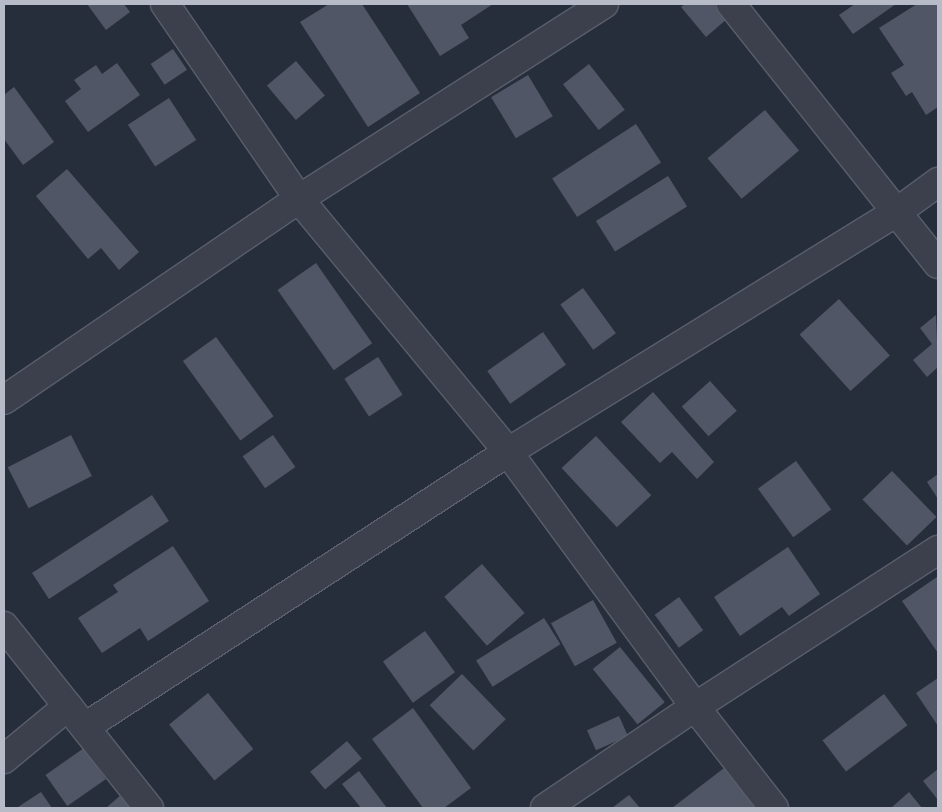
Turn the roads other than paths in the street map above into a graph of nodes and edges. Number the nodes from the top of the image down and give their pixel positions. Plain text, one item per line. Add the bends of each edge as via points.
1 (165, 4) edge
2 (604, 4) edge
3 (730, 4) edge
4 (938, 182) edge
5 (299, 199) junction
6 (897, 212) junction
7 (938, 264) edge
8 (4, 400) edge
9 (508, 452) junction
10 (938, 550) edge
11 (4, 626) edge
12 (68, 706) junction
13 (694, 707) junction
14 (85, 728) junction
15 (4, 759) edge
16 (149, 808) edge
17 (545, 808) edge
18 (774, 808) edge

1 - 5 street
2 - 5 street
3 - 6 street
4 - 6 street
5 - 8 street
5 - 9 street
6 - 7 street
6 - 9 street
9 - 13 street
9 - 14 street
10 - 13 street
11 - 12 street
12 - 14 street
12 - 15 street
13 - 17 street
13 - 18 street
14 - 16 street

